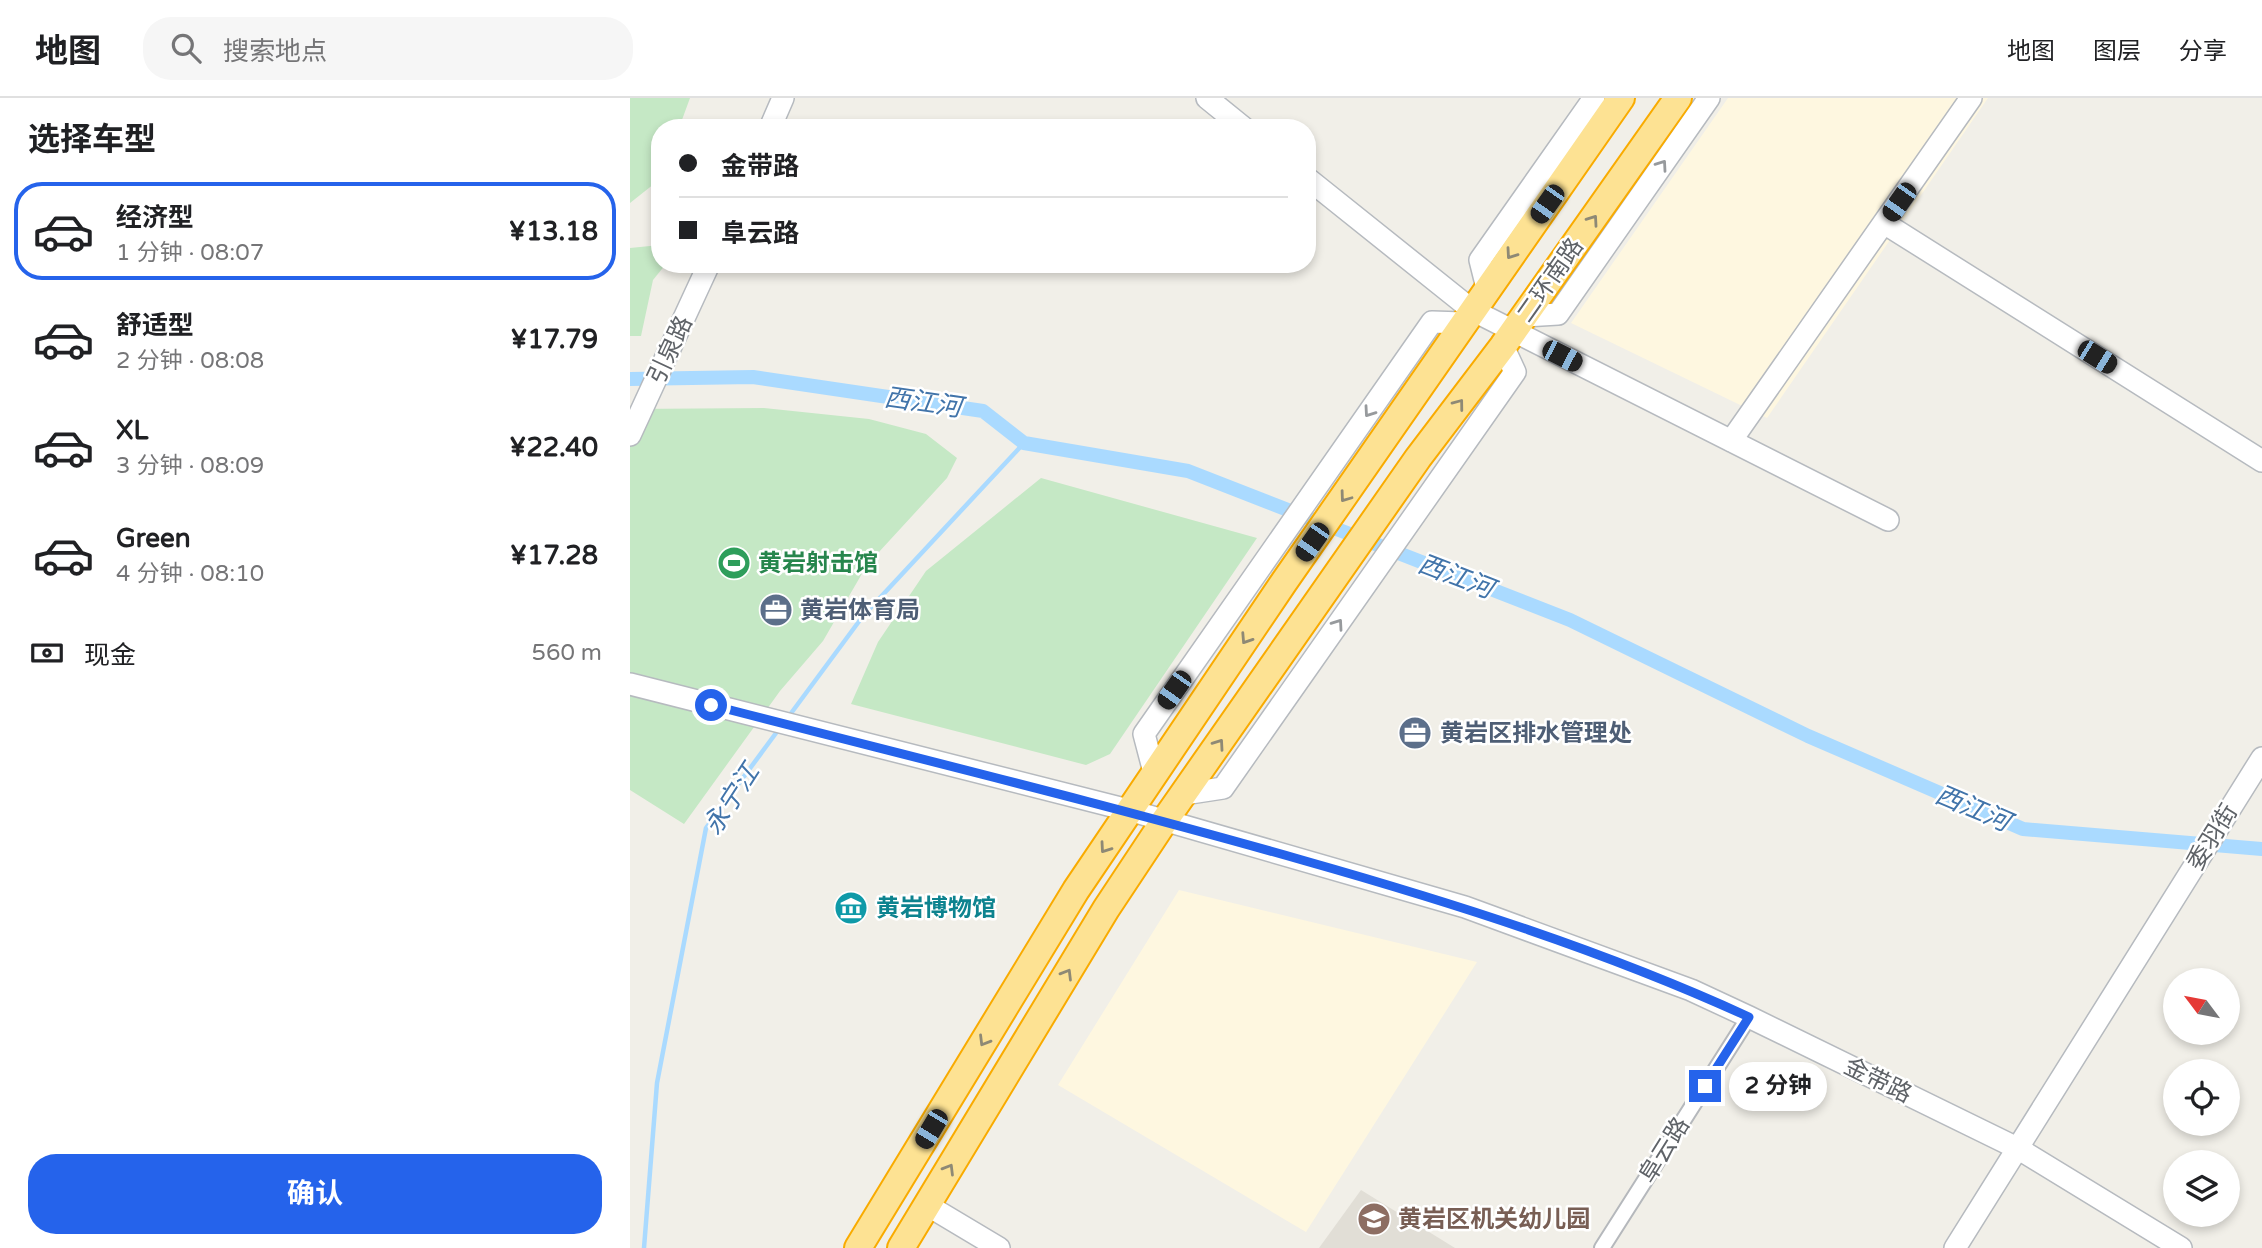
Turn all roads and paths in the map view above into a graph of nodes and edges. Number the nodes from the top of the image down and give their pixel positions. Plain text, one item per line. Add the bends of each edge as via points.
1 (783, 98) edge
2 (1207, 98) edge
3 (1594, 98) edge
4 (1621, 98) edge
5 (1678, 98) edge
6 (1709, 98) edge
7 (1972, 98) edge
8 (774, 119) edge
9 (1233, 119) edge
10 (1316, 186) edge
11 (1884, 223) junction
12 (705, 273) edge
13 (1487, 289) junction
14 (1467, 317) junction
15 (1514, 331) junction
16 (630, 435) edge
17 (1731, 441) junction
18 (2262, 461) edge
19 (1888, 520) dead end
20 (630, 684) edge
21 (2258, 763) edge
22 (1155, 776) junction
23 (1184, 794) junction
24 (1132, 811) junction
25 (1165, 820) junction
26 (1749, 1017) junction
27 (2019, 1149) junction
28 (927, 1205) junction
29 (858, 1248) edge
30 (901, 1248) edge
31 (999, 1248) edge
32 (1602, 1248) edge
33 (1955, 1248) edge
34 (2181, 1248) edge

1 - 8 street
2 - 9 street
3 - 13 street via 1479,260
4 -> 13 highway, 二环南路
15 -> 5 highway, 二环南路
15 -> 6 street via 1558,314
7 - 11 street
10 - 14 street
11 - 17 street
11 - 18 street
12 - 16 street, 引泉路
13 - 14 highway, 二环南路
14 - 15 street
14 -> 22 highway, 二环南路
14 -> 22 street via 1432,322 1144,734
15 - 17 street
23 -> 15 highway, 二环南路 via 1418,458
23 -> 15 street via 1223,788 1516,372
17 - 19 street
20 - 24 street, 金带路
21 - 27 street, 委羽街
22 - 24 highway, 二环南路
23 - 25 highway, 二环南路
24 - 25 street, 金带路
24 -> 29 highway, 二环南路 via 1076,890
25 - 26 street, 金带路 via 1465,907 1691,990
28 -> 25 highway, 二环南路
26 - 27 street, 金带路
26 - 32 street, 阜云路
27 - 33 street, 委羽街
27 - 34 street, 金带路
28 - 30 highway, 二环南路
28 - 31 street

